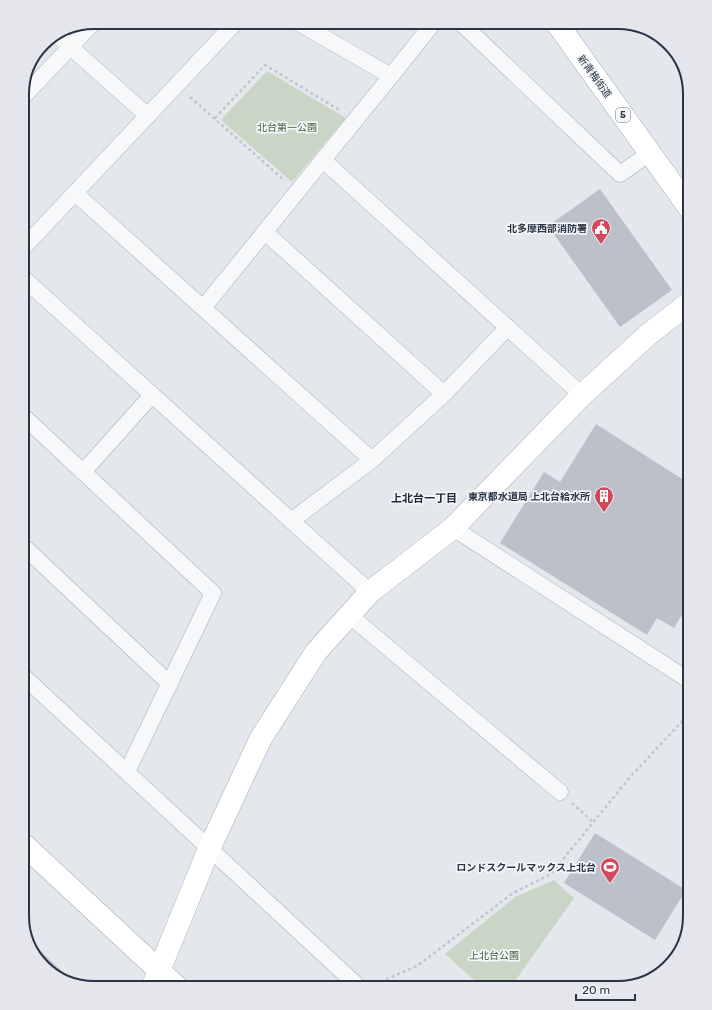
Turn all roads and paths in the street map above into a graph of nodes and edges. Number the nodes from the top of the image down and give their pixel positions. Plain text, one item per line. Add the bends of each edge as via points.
1 (229, 29) edge
2 (308, 29) edge
3 (428, 29) edge
4 (467, 29) edge
5 (561, 29) edge
6 (87, 30) edge
7 (61, 39) edge
8 (70, 47) junction
9 (391, 76) junction
10 (176, 86) junction
11 (29, 91) edge
12 (148, 116) junction
13 (215, 118) junction
14 (355, 120) junction
15 (650, 153) junction
16 (323, 160) junction
17 (298, 192) junction
18 (75, 193) junction
19 (683, 199) edge
20 (266, 233) junction
21 (29, 242) edge
22 (29, 283) edge
23 (683, 307) edge
24 (203, 308) junction
25 (508, 327) junction
26 (152, 394) junction
27 (444, 394) junction
28 (582, 395) junction
29 (29, 422) edge
30 (372, 460) junction
31 (83, 472) junction
32 (291, 521) junction
33 (453, 528) junction
34 (29, 552) edge
35 (370, 592) junction
36 (349, 615) junction
37 (683, 676) edge
38 (29, 681) edge
39 (170, 684) junction
40 (683, 719) edge
41 (127, 772) junction
42 (560, 792) joint
43 (593, 822) junction
44 (209, 849) junction
45 (29, 850) edge
46 (155, 979) edge
47 (360, 981) edge
48 (379, 981) edge

1 - 10 street
2 - 9 street
3 - 9 street
4 - 15 street via 620,174
5 - 15 street, 新青梅街道 / 5
6 - 8 street
7 - 8 street
8 - 11 street
8 - 12 street
9 - 14 street
10 - 12 street
10 - 13 path
12 - 18 street
13 - 14 path via 265,65
13 - 17 path
14 - 16 street
15 - 19 street, 新青梅街道 / 5
16 - 17 street
16 - 25 street
17 - 20 street
18 - 21 street
18 - 24 street
20 - 24 street
20 - 27 street
22 - 26 street
23 - 28 street via 648,334
24 - 30 street
25 - 27 street
25 - 28 street
26 - 31 street
26 - 32 street
27 - 30 street
28 - 33 street
29 - 31 street
30 - 32 street
31 - 39 street via 213,593
32 - 35 street
33 - 35 street
33 - 37 street
34 - 39 street
35 - 36 street
36 - 42 street
36 - 44 street via 316,652 261,738
38 - 41 street
39 - 41 street
40 - 43 path via 630,776
41 - 44 street
42 - 43 path
43 - 48 path via 550,874 513,892 417,966
44 - 46 street
44 - 47 street
45 - 46 street

